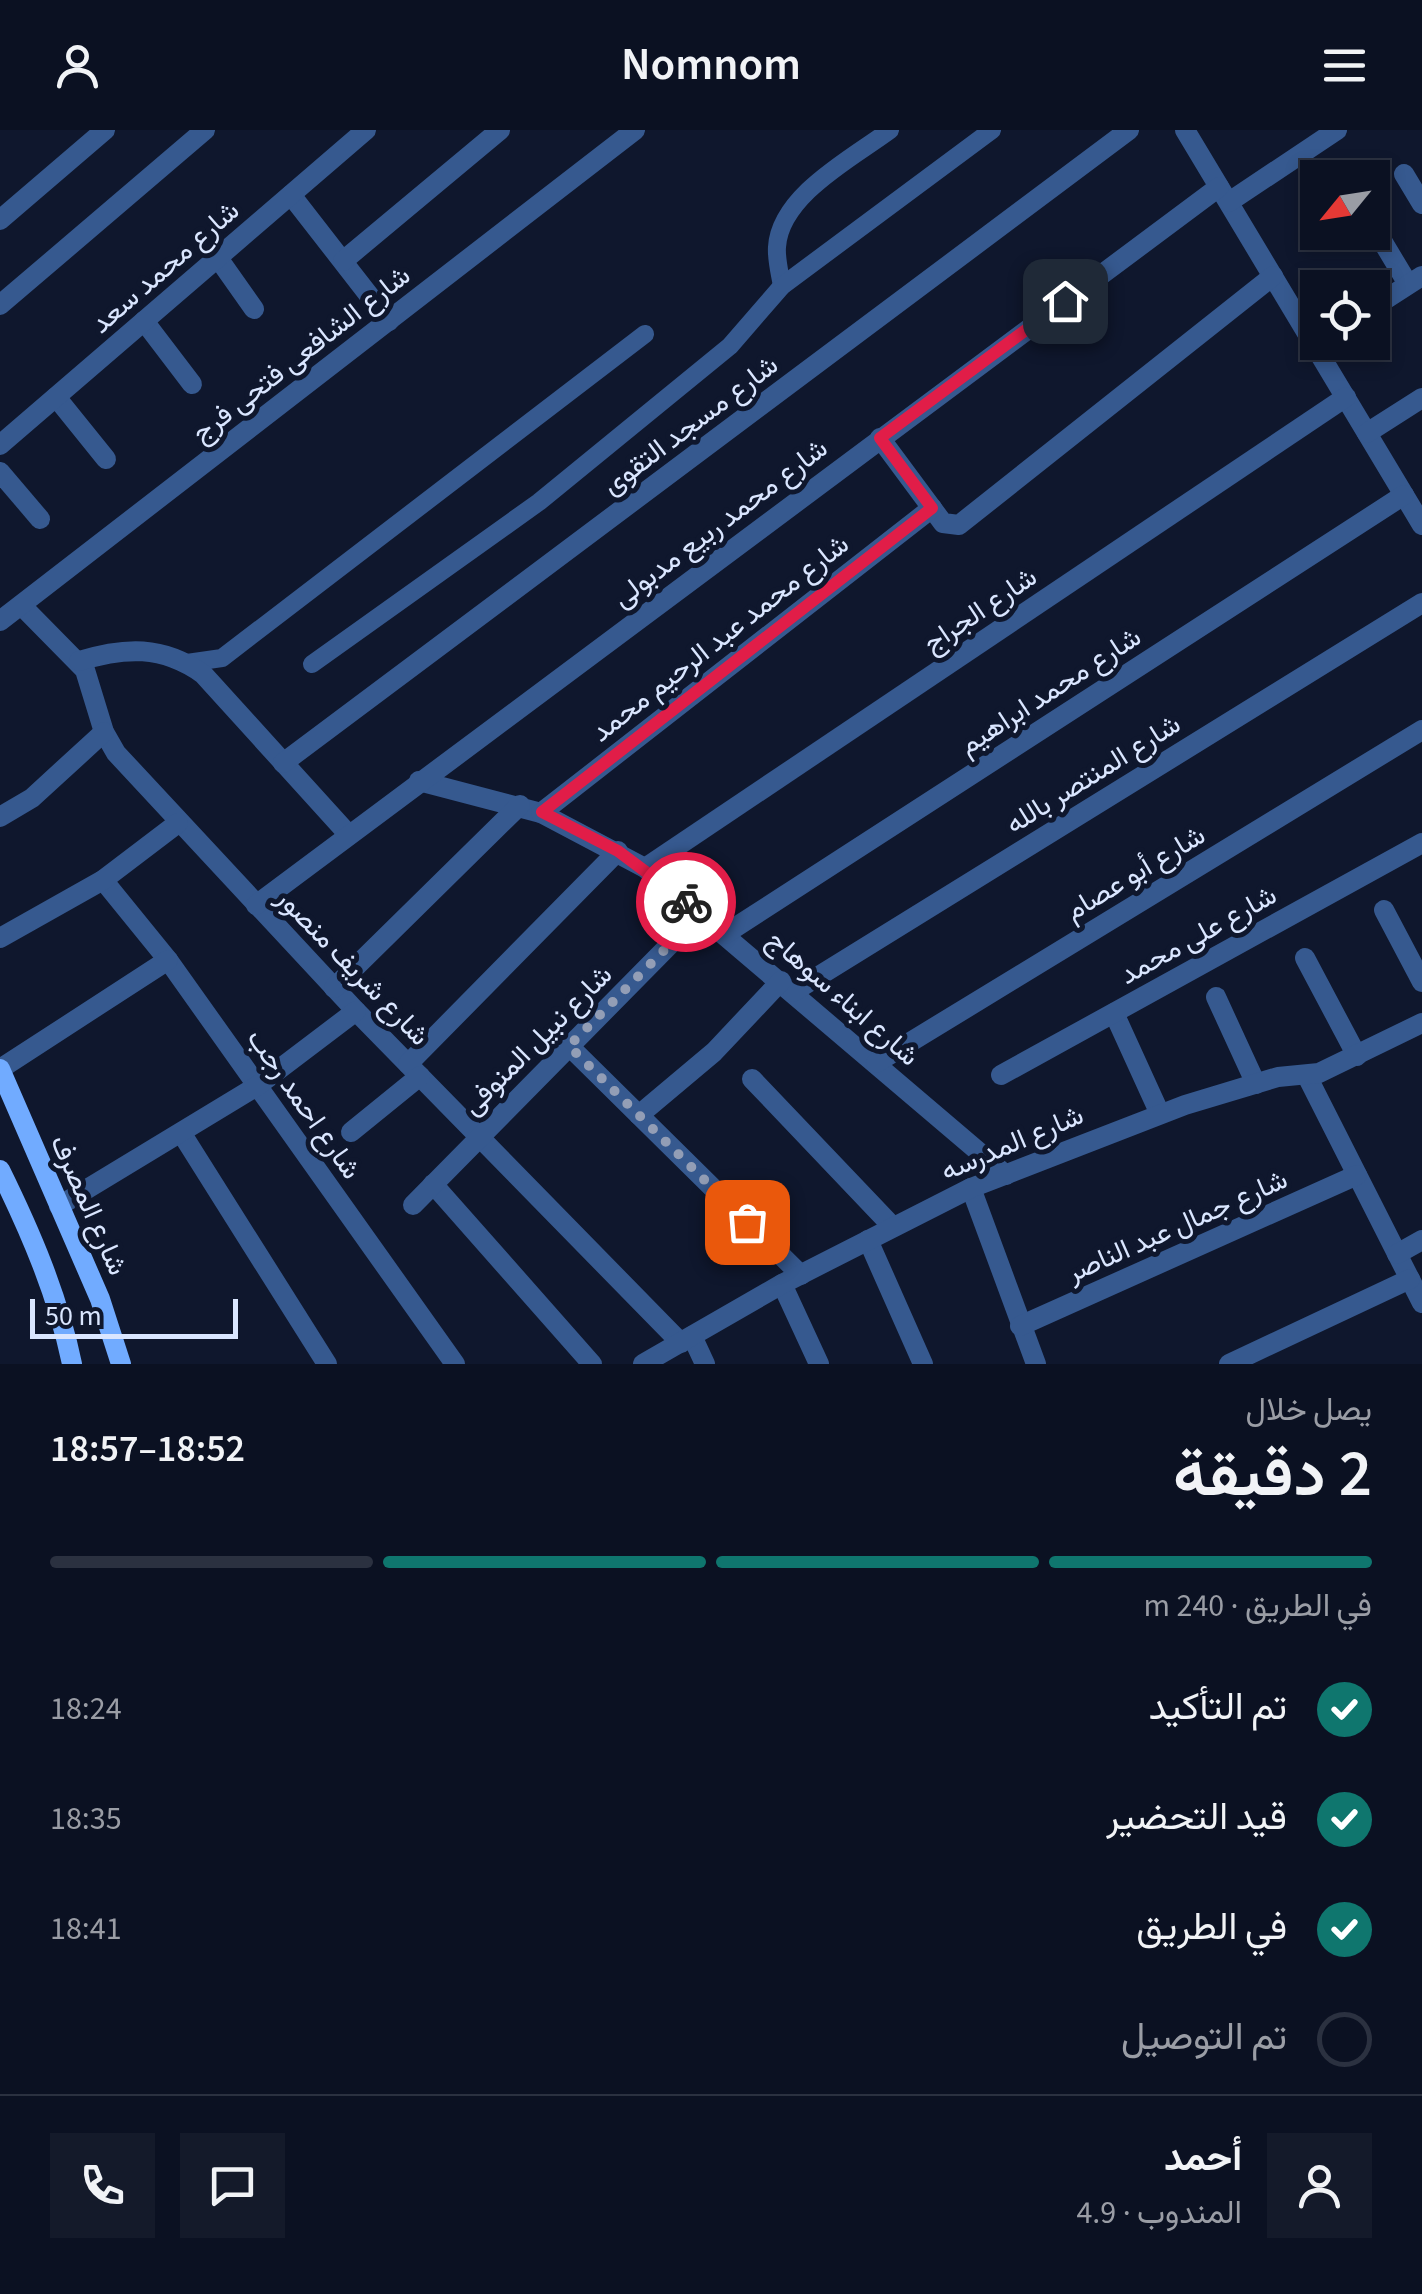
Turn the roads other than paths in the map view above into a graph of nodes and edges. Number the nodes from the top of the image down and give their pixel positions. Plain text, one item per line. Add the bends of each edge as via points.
1 (105, 130) edge
2 (204, 130) edge
3 (366, 130) edge
4 (500, 130) edge
5 (634, 130) edge
6 (890, 130) edge
7 (992, 130) edge
8 (1129, 130) edge
9 (1185, 130) edge
10 (1337, 130) edge
11 (1404, 174) dead end
12 (291, 194) junction
13 (1224, 195) junction
14 (1422, 204) edge
15 (0, 220) edge
16 (1390, 247) edge
17 (218, 258) junction
18 (343, 261) junction
19 (1273, 276) junction
20 (1415, 280) edge
21 (782, 286) junction
22 (1390, 296) edge
23 (0, 305) edge
24 (254, 308) dead end
25 (1300, 318) edge
26 (390, 320) junction
27 (144, 321) junction
28 (644, 334) dead end
29 (1326, 360) edge
30 (192, 384) dead end
31 (56, 396) junction
32 (1346, 397) junction
33 (1422, 398) edge
34 (1367, 433) junction
35 (880, 438) junction
36 (0, 445) edge
37 (106, 459) dead end
38 (0, 472) edge
39 (1404, 495) junction
40 (932, 508) junction
41 (40, 519) dead end
42 (1422, 525) edge
43 (1422, 603) edge
44 (22, 606) junction
45 (0, 621) edge
46 (78, 661) junction
47 (187, 663) junction
48 (312, 664) dead end
49 (1422, 730) edge
50 (104, 732) junction
51 (284, 763) junction
52 (419, 781) junction
53 (520, 805) junction
54 (542, 812) junction
55 (0, 817) edge
56 (178, 823) junction
57 (349, 835) junction
58 (1422, 843) edge
59 (618, 851) junction
60 (645, 868) junction
61 (103, 880) junction
62 (256, 905) junction
63 (1384, 910) dead end
64 (701, 913) junction
65 (725, 934) junction
66 (0, 938) edge
67 (1305, 958) dead end
68 (168, 960) junction
69 (1422, 982) edge
70 (787, 986) junction
71 (334, 988) junction
72 (1216, 997) dead end
73 (356, 1011) junction
74 (1114, 1013) junction
75 (1422, 1023) edge
76 (569, 1046) junction
77 (1357, 1056) junction
78 (876, 1063) junction
79 (0, 1069) edge
80 (414, 1070) junction
81 (1000, 1075) dead end
82 (1307, 1076) junction
83 (752, 1079) dead end
84 (1256, 1084) junction
85 (257, 1086) junction
86 (1160, 1114) junction
87 (639, 1115) junction
88 (352, 1132) dead end
89 (182, 1134) junction
90 (480, 1136) junction
91 (0, 1170) edge
92 (1006, 1175) junction
93 (1358, 1176) junction
94 (433, 1184) junction
95 (970, 1188) junction
96 (413, 1205) dead end
97 (60, 1206) junction
98 (892, 1226) junction
99 (72, 1238) junction
100 (868, 1240) junction
101 (1422, 1240) edge
102 (36, 1249) junction
103 (1397, 1254) junction
104 (1410, 1279) junction
105 (792, 1280) junction
106 (1422, 1303) edge
107 (1020, 1326) junction
108 (687, 1340) junction
109 (72, 1364) edge
110 (121, 1364) edge
111 (327, 1364) edge
112 (455, 1364) edge
113 (592, 1364) edge
114 (642, 1364) edge
115 (705, 1364) edge
116 (819, 1364) edge
117 (923, 1364) edge
118 (1036, 1364) edge
119 (1229, 1364) edge

1 - 15 street
2 - 23 street
3 - 12 street, شارع محمد سعد
4 - 18 street
5 - 26 street, شارع الشافعى فتحى فرج
6 - 21 lane via 796,206 777,246
7 - 21 lane
8 - 51 street, شارع مسجد التقوى
9 - 13 street
10 - 13 street, شارع محمد ربيع مدبولى
11 - 14 street
12 - 17 street, شارع محمد سعد
12 - 18 street
13 - 19 street
13 - 35 street, شارع محمد ربيع مدبولى
16 - 20 street
17 - 24 street
17 - 27 street, شارع محمد سعد
18 - 26 street
19 - 25 street
19 - 40 street via 966,522 942,523
20 - 22 street
21 - 48 lane via 730,346 539,502
26 - 44 street, شارع الشافعى فتحى فرج
27 - 30 street
27 - 31 street, شارع محمد سعد
28 - 47 lane via 222,658
29 - 32 street
31 - 36 street, شارع محمد سعد
31 - 37 street
32 - 34 street
32 - 60 street, شارع الجراج
33 - 34 street
34 - 39 street
35 - 40 street
35 - 52 street, شارع محمد ربيع مدبولى
38 - 41 street
39 - 42 street
39 - 65 street, شارع محمد ابراهيم
40 - 54 street, شارع محمد عبد الرحيم محمد
43 - 70 street, شارع المنتصر بالله
44 - 45 street, شارع الشافعى فتحى فرج
44 - 46 street, شارع شريف منصور
46 - 47 street via 158,650
46 - 50 street, شارع شريف منصور
47 - 51 street
49 - 78 street, شارع أبو عصام
50 - 55 street via 57,777
50 - 56 street, شارع شريف منصور
51 - 57 street
52 - 53 street, شارع ابناء سوهاج
52 - 57 street, شارع محمد ربيع مدبولى
53 - 54 street, شارع ابناء سوهاج
53 - 71 street
54 - 59 street, شارع ابناء سوهاج
56 - 61 street
56 - 62 street, شارع شريف منصور
57 - 62 street, شارع محمد ربيع مدبولى
58 - 74 street, شارع على محمد
59 - 60 street, شارع ابناء سوهاج
59 - 80 street
60 - 64 street, شارع ابناء سوهاج
61 - 66 street
61 - 68 street, شارع احمد رجب
62 - 71 street, شارع شريف منصور
63 - 69 street
64 - 65 street, شارع ابناء سوهاج
64 - 76 street, شارع نبيل المنوفى
65 - 70 street, شارع ابناء سوهاج
67 - 77 street
68 - 79 street
68 - 85 street, شارع احمد رجب
70 - 78 street, شارع ابناء سوهاج
70 - 87 street, شارع المنتصر بالله
71 - 73 street, شارع شريف منصور
72 - 84 street
73 - 80 street, شارع شريف منصور
73 - 85 street
74 - 81 street, شارع على محمد
74 - 86 street
75 - 77 street, شارع المدرسه
76 - 87 street
76 - 90 street, شارع نبيل المنوفى
77 - 82 street, شارع المدرسه
78 - 92 street, شارع ابناء سوهاج
79 - 97 street, شارع المصرف
80 - 88 street
80 - 90 street, شارع شريف منصور
82 - 84 street, شارع المدرسه
82 - 93 street
83 - 98 street
84 - 86 street, شارع المدرسه
85 - 89 street
85 - 112 street, شارع احمد رجب
86 - 92 street, شارع المدرسه
87 - 105 street
89 - 97 street
89 - 111 street
90 - 94 street, شارع نبيل المنوفى
90 - 108 street, شارع شريف منصور
91 - 102 street
92 - 95 street, شارع المدرسه
93 - 103 street
93 - 107 street, شارع جمال عبد الناصر
94 - 96 street, شارع نبيل المنوفى
94 - 113 street
95 - 98 street, شارع المدرسه
95 - 107 street
97 - 99 street, شارع المصرف
98 - 100 street, شارع المدرسه
99 - 102 street
99 - 110 street, شارع المصرف
100 - 105 street, شارع المدرسه
100 - 117 street
101 - 103 street
102 - 109 street
103 - 104 street
104 - 106 street
104 - 119 street
105 - 108 street, شارع المدرسه
105 - 116 street
107 - 118 street
108 - 114 street, شارع المدرسه
108 - 115 street, شارع شريف منصور

